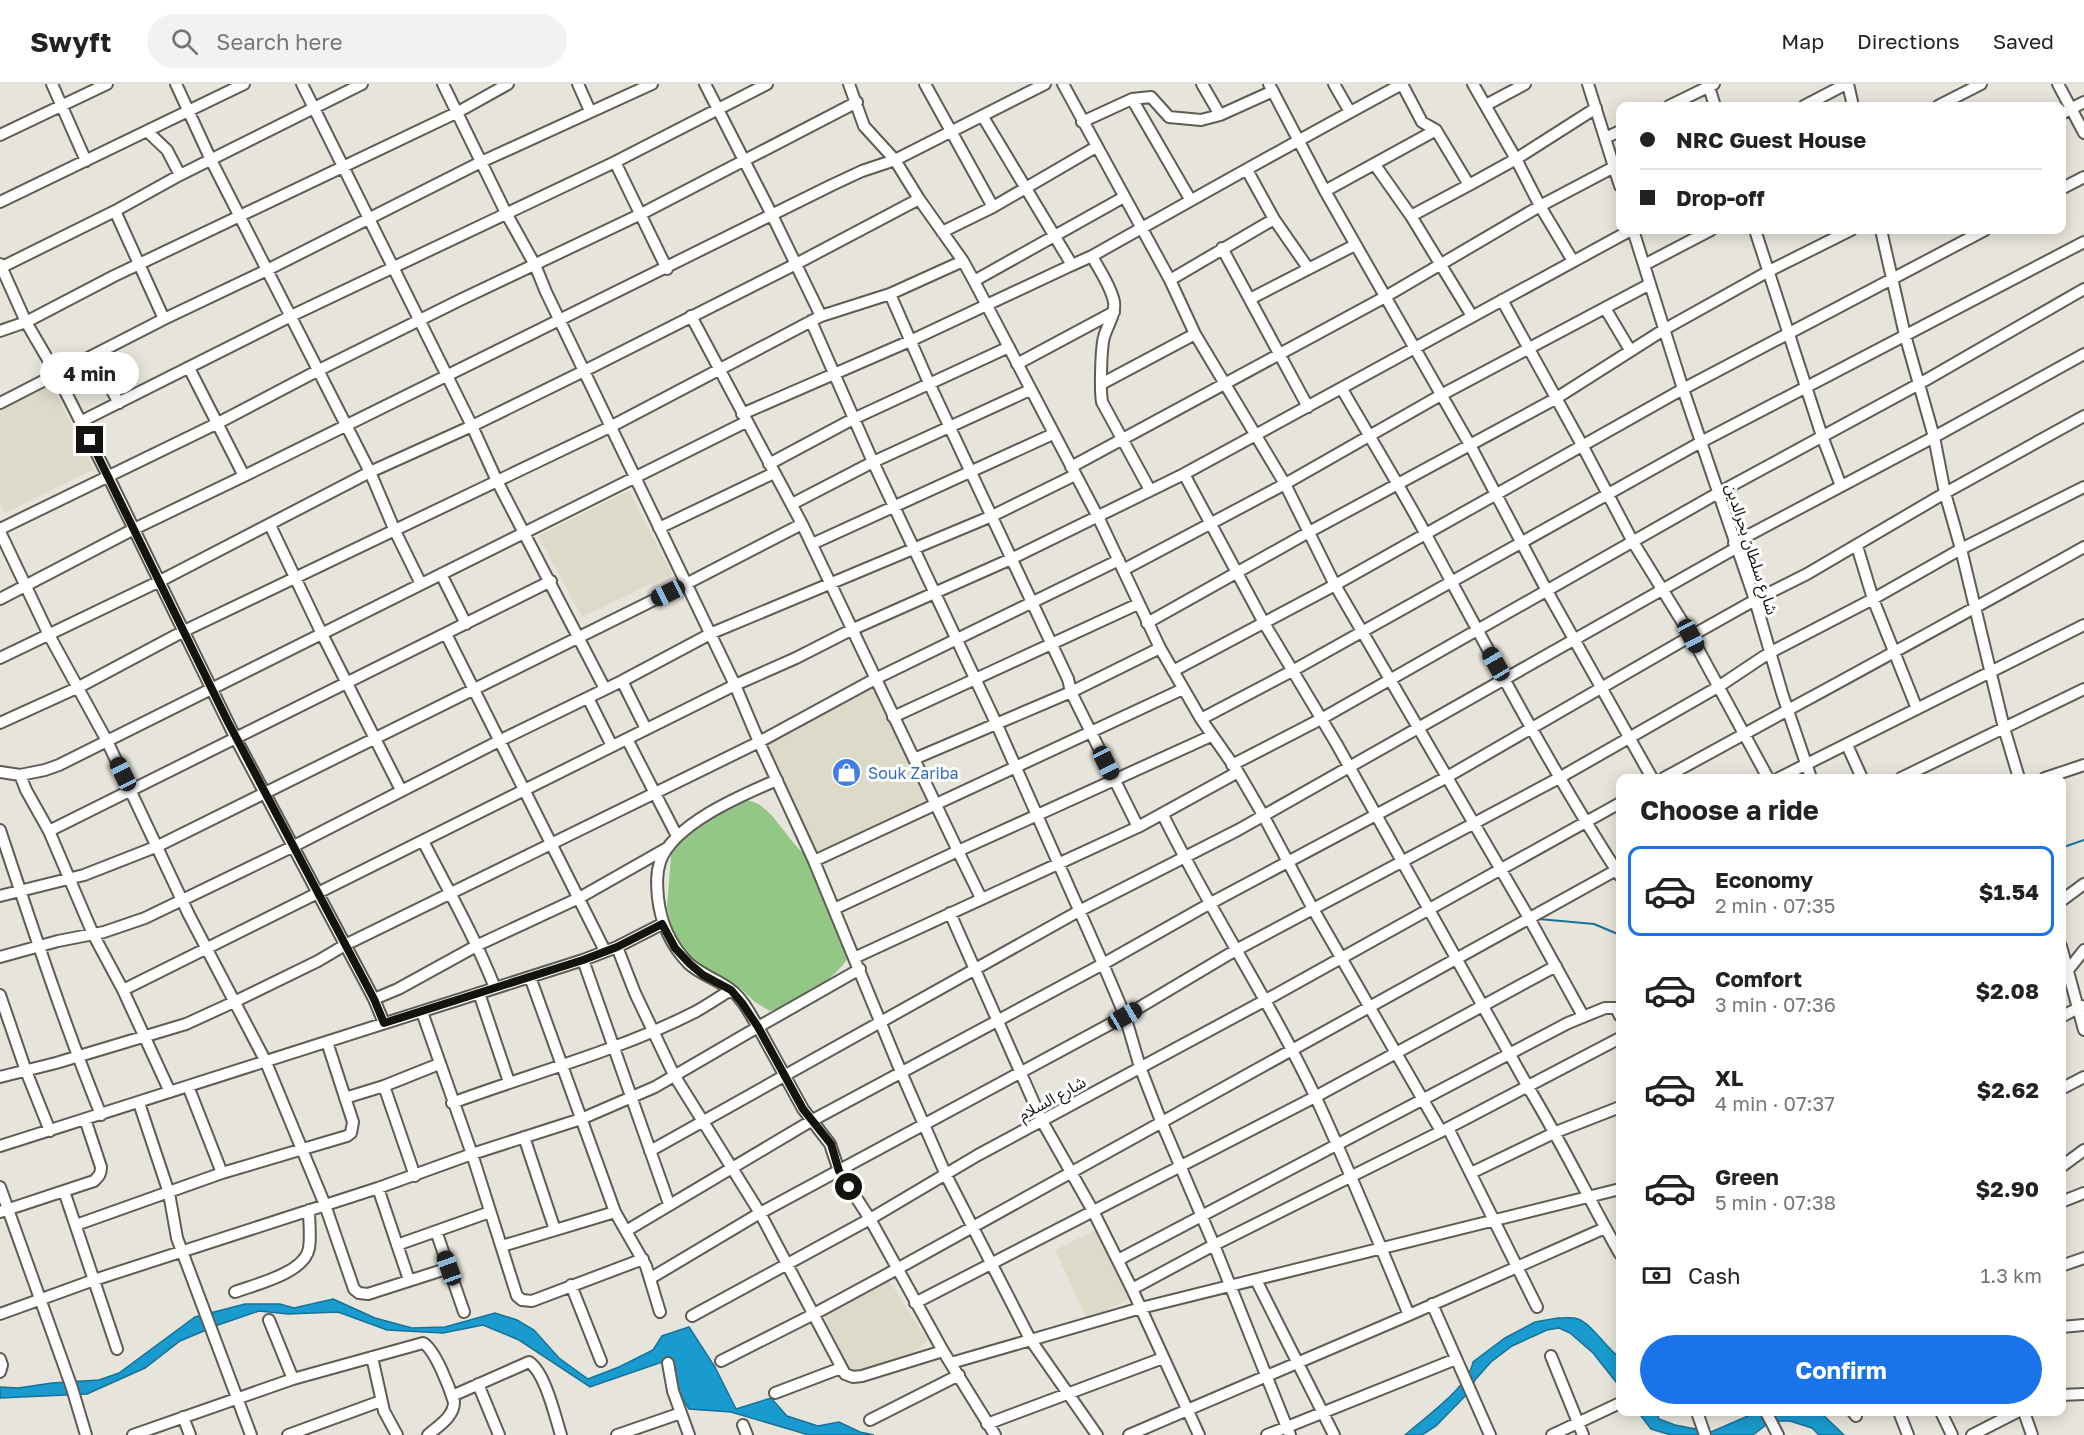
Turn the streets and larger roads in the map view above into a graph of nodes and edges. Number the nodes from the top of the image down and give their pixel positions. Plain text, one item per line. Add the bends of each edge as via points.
1 (52, 84) edge
2 (107, 84) edge
3 (176, 84) edge
4 (244, 84) edge
5 (302, 84) edge
6 (362, 84) edge
7 (443, 84) edge
8 (508, 84) edge
9 (578, 84) edge
10 (652, 84) edge
11 (705, 84) edge
12 (767, 84) edge
13 (849, 84) edge
14 (925, 84) edge
15 (1045, 84) edge
16 (1063, 84) edge
17 (1203, 84) edge
18 (1334, 84) edge
19 (1402, 84) edge
20 (1473, 84) edge
21 (1525, 84) edge
22 (1588, 84) edge
23 (1847, 84) edge
24 (1981, 84) edge
25 (2058, 84) edge
26 (1710, 85) edge
27 (1271, 87) edge
28 (1132, 99) junction
29 (857, 102) junction
30 (1677, 102) edge
31 (1714, 102) edge
32 (1812, 102) edge
33 (1851, 102) edge
34 (1946, 102) edge
35 (2084, 102) edge
36 (1486, 105) junction
37 (62, 106) junction
38 (1596, 108) junction
39 (314, 109) junction
40 (2072, 109) junction
41 (187, 110) junction
42 (718, 110) junction
43 (590, 111) junction
44 (458, 112) junction
45 (1350, 112) junction
46 (2066, 112) edge
47 (1220, 115) junction
48 (983, 117) junction
49 (1082, 122) junction
50 (1436, 130) junction
51 (147, 131) junction
52 (951, 133) junction
53 (1616, 133) edge
54 (2084, 133) edge
55 (0, 135) edge
56 (1605, 138) junction
57 (1299, 142) junction
58 (1096, 147) junction
59 (1516, 159) junction
60 (211, 160) junction
61 (895, 160) junction
62 (86, 161) junction
63 (745, 161) junction
64 (481, 162) junction
65 (615, 162) junction
66 (1375, 165) junction
67 (343, 166) junction
68 (1614, 167) junction
69 (1247, 171) junction
70 (1616, 173) edge
71 (180, 175) junction
72 (2084, 177) edge
73 (1469, 185) junction
74 (2066, 186) edge
75 (1025, 188) junction
76 (1325, 191) junction
77 (1124, 197) junction
78 (919, 199) junction
79 (1190, 199) junction
80 (0, 202) edge
81 (1540, 206) junction
82 (993, 207) junction
83 (115, 211) junction
84 (506, 213) junction
85 (641, 214) junction
86 (772, 215) junction
87 (241, 216) junction
88 (1411, 216) junction
89 (370, 219) junction
90 (1274, 219) junction
91 (1142, 228) junction
92 (942, 232) junction
93 (1624, 234) edge
94 (1633, 234) edge
95 (1703, 234) edge
96 (1756, 234) edge
97 (1843, 234) edge
98 (1882, 234) edge
99 (1977, 234) edge
100 (1054, 235) junction
101 (2084, 242) edge
102 (1355, 245) junction
103 (1222, 248) junction
104 (1092, 256) junction
105 (963, 261) junction
106 (1573, 261) junction
107 (140, 263) junction
108 (796, 264) junction
109 (1442, 264) junction
110 (535, 265) junction
111 (1072, 265) junction
112 (1644, 265) junction
113 (0, 266) edge
114 (393, 267) junction
115 (667, 268) junction
116 (1308, 268) junction
117 (267, 270) junction
118 (1769, 272) junction
119 (1893, 278) junction
120 (1170, 280) junction
121 (974, 281) junction
122 (1650, 284) junction
123 (2084, 289) edge
124 (890, 294) junction
125 (1385, 297) junction
126 (1250, 299) junction
127 (1502, 300) junction
128 (987, 305) junction
129 (1605, 308) junction
130 (1114, 312) junction
131 (291, 316) junction
132 (691, 316) junction
133 (1472, 316) junction
134 (164, 319) junction
135 (816, 319) junction
136 (559, 320) junction
137 (421, 321) junction
138 (27, 322) junction
139 (1665, 329) junction
140 (0, 331) edge
141 (1195, 334) junction
142 (1790, 334) junction
143 (1905, 335) junction
144 (910, 340) junction
145 (1009, 347) junction
146 (1413, 348) junction
147 (1528, 349) junction
148 (1630, 350) junction
149 (1278, 354) junction
150 (2084, 354) edge
151 (93, 356) junction
152 (1017, 364) junction
153 (189, 368) junction
154 (718, 369) junction
155 (317, 371) junction
156 (584, 371) junction
157 (832, 373) junction
158 (57, 375) junction
159 (448, 376) junction
160 (929, 383) junction
161 (1102, 383) junction
162 (1225, 383) junction
163 (1919, 384) junction
164 (1806, 387) junction
165 (1342, 389) junction
166 (1683, 389) junction
167 (1030, 390) junction
168 (1441, 395) junction
169 (1555, 399) junction
170 (0, 403) edge
171 (119, 403) junction
172 (1308, 407) junction
173 (2084, 416) edge
174 (744, 418) junction
175 (853, 419) junction
176 (80, 422) junction
177 (218, 423) junction
178 (346, 426) junction
179 (472, 426) junction
180 (610, 427) junction
181 (950, 427) junction
182 (1053, 434) junction
183 (1257, 434) junction
184 (1369, 436) junction
185 (1822, 436) junction
186 (1934, 437) junction
187 (1124, 439) junction
188 (1701, 442) junction
189 (1470, 445) junction
190 (1582, 445) junction
191 (873, 462) junction
192 (772, 468) junction
193 (970, 471) junction
194 (1073, 471) junction
195 (370, 472) junction
196 (1184, 474) junction
197 (108, 476) junction
198 (244, 477) junction
199 (634, 478) junction
200 (498, 481) junction
201 (1285, 484) junction
202 (1398, 485) junction
203 (1841, 486) junction
204 (2084, 487) edge
205 (1150, 490) junction
206 (1718, 493) junction
207 (1945, 493) junction
208 (1495, 494) junction
209 (1607, 495) junction
210 (792, 504) junction
211 (894, 505) junction
212 (992, 516) junction
213 (1098, 517) junction
214 (1210, 523) junction
215 (802, 524) junction
216 (270, 525) junction
217 (659, 528) junction
218 (134, 529) junction
219 (0, 530) edge
220 (395, 531) junction
221 (1309, 532) junction
222 (524, 533) junction
223 (1425, 533) junction
224 (1633, 542) junction
225 (1521, 543) junction
226 (812, 544) junction
227 (1735, 546) junction
228 (1857, 546) junction
229 (2084, 547) edge
230 (914, 549) junction
231 (1961, 549) junction
232 (1011, 559) junction
233 (1121, 565) junction
234 (1237, 573) junction
235 (441, 574) junction
236 (296, 579) junction
237 (160, 581) junction
238 (551, 581) junction
239 (829, 583) junction
240 (421, 584) junction
241 (686, 584) junction
242 (1450, 584) junction
243 (26, 585) junction
244 (1335, 585) junction
245 (1663, 590) junction
246 (1547, 591) junction
247 (934, 594) junction
248 (0, 598) edge
249 (1873, 599) junction
250 (1755, 600) junction
251 (1031, 603) junction
252 (1138, 604) junction
253 (1976, 608) junction
254 (1148, 623) junction
255 (1264, 623) junction
256 (466, 624) junction
257 (2084, 625) edge
258 (851, 630) junction
259 (184, 631) junction
260 (1476, 631) junction
261 (1363, 632) junction
262 (712, 633) junction
263 (322, 634) junction
264 (446, 634) junction
265 (49, 635) junction
266 (1691, 636) junction
267 (578, 638) junction
268 (956, 639) junction
269 (1575, 640) junction
270 (1051, 645) junction
271 (1160, 648) junction
272 (1769, 653) junction
273 (1895, 653) junction
274 (0, 658) edge
275 (1173, 671) junction
276 (1292, 671) junction
277 (1991, 672) junction
278 (1391, 678) junction
279 (875, 679) junction
280 (974, 680) junction
281 (1505, 680) junction
282 (622, 681) junction
283 (347, 683) junction
284 (735, 685) junction
285 (79, 687) junction
286 (1718, 687) junction
287 (473, 689) junction
288 (605, 689) junction
289 (1183, 689) junction
290 (2084, 689) edge
291 (212, 690) junction
292 (1601, 690) junction
293 (1071, 692) junction
294 (588, 698) junction
295 (1917, 709) junction
296 (1787, 710) junction
297 (893, 717) junction
298 (1201, 719) junction
299 (1321, 719) junction
300 (0, 723) edge
301 (997, 725) junction
302 (1531, 728) junction
303 (2004, 728) junction
304 (646, 729) junction
305 (1420, 729) junction
306 (1091, 732) junction
307 (1744, 734) junction
308 (1211, 736) junction
309 (1629, 737) junction
310 (237, 738) junction
311 (374, 738) junction
312 (627, 739) junction
313 (501, 740) junction
314 (107, 741) junction
315 (759, 742) junction
316 (1847, 745) junction
317 (612, 746) junction
318 (914, 759) junction
319 (1806, 764) junction
320 (2084, 765) edge
321 (1349, 766) junction
322 (1016, 767) junction
323 (1235, 769) junction
324 (1, 770) edge
325 (1650, 774) edge
326 (1671, 774) edge
327 (1766, 774) edge
328 (1787, 774) edge
329 (1810, 774) edge
330 (1860, 774) edge
331 (1909, 774) edge
332 (2018, 774) edge
333 (2057, 774) edge
334 (20, 775) junction
335 (1447, 777) junction
336 (1559, 778) junction
337 (1114, 779) junction
338 (777, 780) junction
339 (525, 789) junction
340 (131, 790) junction
341 (401, 790) junction
342 (264, 792) junction
343 (653, 792) junction
344 (935, 804) junction
345 (1616, 805) edge
346 (1038, 815) junction
347 (1162, 815) junction
348 (1263, 815) junction
349 (1375, 815) junction
350 (1586, 822) junction
351 (1473, 824) junction
352 (1138, 827) junction
353 (0, 830) edge
354 (49, 831) junction
355 (677, 836) junction
356 (423, 841) junction
357 (551, 843) junction
358 (158, 846) junction
359 (294, 846) junction
360 (667, 848) junction
361 (958, 851) junction
362 (1184, 858) junction
363 (814, 861) junction
364 (1401, 861) junction
365 (1288, 862) junction
366 (1059, 863) junction
367 (1616, 867) edge
368 (1500, 870) junction
369 (1616, 874) edge
370 (70, 879) junction
371 (2084, 884) edge
372 (20, 890) junction
373 (318, 892) junction
374 (450, 893) junction
375 (0, 896) edge
376 (2066, 897) edge
377 (579, 898) junction
378 (981, 898) junction
379 (182, 900) junction
380 (1209, 904) junction
381 (834, 909) junction
382 (1312, 909) junction
383 (1428, 909) junction
384 (1079, 911) junction
385 (950, 913) junction
386 (1529, 918) junction
387 (662, 924) junction
388 (93, 934) junction
389 (345, 945) junction
390 (478, 945) junction
391 (38, 946) junction
392 (617, 947) junction
393 (206, 948) junction
394 (1236, 950) junction
395 (2084, 950) edge
396 (605, 951) junction
397 (0, 957) edge
398 (854, 958) junction
399 (1341, 958) junction
400 (1456, 959) junction
401 (583, 960) junction
402 (1103, 964) junction
403 (1556, 966) junction
404 (860, 969) junction
405 (974, 971) junction
406 (2066, 972) edge
407 (530, 977) junction
408 (2066, 979) edge
409 (495, 988) junction
410 (123, 990) junction
411 (731, 990) junction
412 (479, 993) junction
413 (0, 995) edge
414 (374, 999) junction
415 (1264, 1001) junction
416 (234, 1002) junction
417 (1484, 1006) junction
418 (2081, 1006) edge
419 (1369, 1007) junction
420 (1616, 1008) edge
421 (422, 1012) junction
422 (2066, 1014) edge
423 (1125, 1016) junction
424 (1583, 1016) junction
425 (997, 1021) junction
426 (384, 1023) junction
427 (880, 1023) junction
428 (758, 1027) junction
429 (2084, 1030) edge
430 (652, 1031) junction
431 (143, 1036) junction
432 (1616, 1040) edge
433 (327, 1042) junction
434 (614, 1046) junction
435 (1291, 1051) junction
436 (1397, 1053) junction
437 (1510, 1054) junction
438 (77, 1056) junction
439 (265, 1060) junction
440 (439, 1064) junction
441 (561, 1066) junction
442 (1140, 1067) junction
443 (26, 1071) junction
444 (901, 1072) junction
445 (1021, 1072) junction
446 (674, 1075) junction
447 (784, 1075) junction
448 (0, 1077) edge
449 (2084, 1077) edge
450 (509, 1082) junction
451 (188, 1086) junction
452 (384, 1086) junction
453 (2066, 1086) edge
454 (1528, 1087) junction
455 (170, 1092) junction
456 (1315, 1097) junction
457 (345, 1098) junction
458 (632, 1098) junction
459 (1424, 1100) junction
460 (452, 1102) junction
461 (139, 1103) junction
462 (1616, 1109) edge
463 (101, 1114) junction
464 (85, 1119) junction
465 (581, 1119) junction
466 (811, 1121) junction
467 (1042, 1121) junction
468 (1161, 1121) junction
469 (704, 1122) junction
470 (923, 1124) junction
471 (1445, 1130) junction
472 (50, 1131) junction
473 (1556, 1132) junction
474 (524, 1137) junction
475 (1336, 1144) junction
476 (0, 1146) edge
477 (302, 1148) junction
478 (2084, 1150) edge
479 (650, 1151) junction
480 (472, 1154) junction
481 (2066, 1163) edge
482 (1180, 1166) junction
483 (733, 1168) junction
484 (839, 1171) junction
485 (222, 1173) junction
486 (1071, 1173) junction
487 (1471, 1173) junction
488 (946, 1175) junction
489 (415, 1176) junction
490 (1350, 1177) junction
491 (0, 1187) edge
492 (378, 1188) junction
493 (1616, 1189) edge
494 (64, 1191) junction
495 (169, 1193) junction
496 (2084, 1193) edge
497 (1588, 1197) junction
498 (2066, 1200) edge
499 (669, 1204) junction
500 (325, 1205) junction
501 (4, 1210) edge
502 (309, 1210) junction
503 (1093, 1211) junction
504 (490, 1212) junction
505 (615, 1212) junction
506 (760, 1213) junction
507 (1202, 1216) junction
508 (870, 1219) junction
509 (1494, 1220) junction
510 (76, 1225) junction
511 (971, 1228) junction
512 (1605, 1228) junction
513 (555, 1230) junction
514 (626, 1230) junction
515 (436, 1231) junction
516 (397, 1245) junction
517 (1214, 1245) junction
518 (502, 1246) junction
519 (1616, 1247) edge
520 (1381, 1248) junction
521 (182, 1251) junction
522 (2084, 1258) edge
523 (643, 1259) junction
524 (1118, 1260) junction
525 (788, 1264) junction
526 (2066, 1264) edge
527 (992, 1265) junction
528 (1517, 1266) junction
529 (449, 1268) junction
530 (897, 1269) junction
531 (651, 1278) junction
532 (94, 1280) junction
533 (409, 1280) junction
534 (1256, 1280) junction
535 (571, 1285) junction
536 (1230, 1287) junction
537 (1132, 1289) junction
538 (235, 1292) dead end
539 (40, 1299) junction
540 (915, 1303) junction
541 (1432, 1305) junction
542 (1537, 1306) dead end
543 (1141, 1308) junction
544 (464, 1312) dead end
545 (660, 1312) dead end
546 (0, 1314) edge
547 (814, 1314) junction
548 (1409, 1315) junction
549 (692, 1316) dead end
550 (269, 1320) dead end
551 (2084, 1325) edge
552 (2066, 1327) edge
553 (1030, 1339) junction
554 (117, 1349) dead end
555 (943, 1351) junction
556 (1551, 1356) dead end
557 (372, 1357) junction
558 (1163, 1358) junction
559 (0, 1359) edge
560 (1456, 1359) junction
561 (601, 1361) dead end
562 (721, 1361) dead end
563 (668, 1363) dead end
564 (951, 1363) junction
565 (1296, 1363) junction
566 (840, 1368) junction
567 (0, 1372) edge
568 (1266, 1375) junction
569 (959, 1376) junction
570 (293, 1379) junction
571 (478, 1384) junction
572 (775, 1393) dead end
573 (1069, 1394) junction
574 (2084, 1394) edge
575 (2066, 1395) edge
576 (452, 1396) junction
577 (238, 1398) junction
578 (381, 1401) junction
579 (1616, 1405) edge
580 (1188, 1411) junction
581 (681, 1413) junction
582 (1322, 1414) junction
583 (1698, 1416) edge
584 (1768, 1416) edge
585 (1901, 1416) edge
586 (1943, 1416) edge
587 (2009, 1416) edge
588 (2025, 1416) edge
589 (183, 1417) junction
590 (870, 1420) dead end
591 (1579, 1423) junction
592 (987, 1424) junction
593 (1288, 1432) edge
594 (395, 1434) edge
595 (622, 1434) edge
596 (86, 1435) edge
597 (133, 1435) edge
598 (190, 1435) edge
599 (251, 1435) edge
600 (288, 1435) edge
601 (428, 1435) edge
602 (499, 1435) edge
603 (561, 1435) edge
604 (689, 1435) edge
605 (995, 1435) edge
606 (1097, 1435) edge
607 (1129, 1435) edge
608 (1199, 1435) edge
609 (1267, 1435) edge
610 (1334, 1435) edge
611 (1490, 1435) edge
612 (1552, 1435) edge
613 (1583, 1435) edge
614 (1705, 1435) edge
615 (1778, 1435) edge
616 (1908, 1435) edge
617 (1952, 1435) edge
618 (1972, 1435) edge
619 (2032, 1435) edge

1 - 37 street
2 - 37 street
3 - 41 street
4 - 41 street
5 - 39 street
6 - 39 street
7 - 44 street
8 - 44 street
9 - 43 street
10 - 43 street
11 - 42 street
12 - 42 street
13 - 29 street
14 - 52 street
15 - 48 street
16 - 49 street
17 - 47 street
18 - 45 street
19 - 45 street
19 - 50 street via 1422,122
20 - 36 street
21 - 36 street
22 - 38 street
23 - 32 street
23 - 33 street
24 - 34 street
25 - 40 street
26 - 30 street
26 - 31 street
27 - 47 street
27 - 57 street
28 - 47 street via 1151,97 1169,117 1201,120
28 - 49 street
28 - 79 street
29 - 61 street via 864,126
29 - 63 street
35 - 40 street
36 - 59 street
37 - 55 street
37 - 62 street
38 - 56 street
38 - 59 street
39 - 60 street
39 - 67 street
40 - 46 street
40 - 54 street
41 - 51 street
41 - 60 street
42 - 63 street
42 - 65 street
43 - 64 street
44 - 64 street
44 - 67 street
45 - 57 street
48 - 52 street
48 - 75 street
49 - 58 street
50 - 66 street
50 - 73 street
51 - 62 street
51 - 71 street via 167,150
52 - 61 street
52 - 82 street
53 - 56 street
56 - 68 street
57 - 69 street
57 - 76 street
58 - 75 street
58 - 77 street
59 - 73 street
59 - 81 street
60 - 71 street
60 - 87 street
61 - 78 street
61 - 86 street via 862,171
62 - 80 street
63 - 85 street
63 - 86 street
64 - 84 street
64 - 89 street
65 - 84 street
65 - 85 street
66 - 76 street
66 - 88 street
67 - 87 street
67 - 89 street
68 - 70 street
68 - 81 street
69 - 79 street
69 - 90 street
71 - 83 street
72 - 74 street
73 - 88 street
75 - 82 street
75 - 100 street
76 - 102 street
77 - 91 street
77 - 100 street
78 - 92 street
78 - 108 street
79 - 91 street
81 - 106 street
81 - 109 street
82 - 92 street
83 - 107 street
83 - 113 street
84 - 110 street
84 - 114 street
85 - 110 street
85 - 115 street
86 - 108 street
86 - 115 street
87 - 107 street
87 - 117 street
88 - 109 street
89 - 114 street
89 - 117 street
90 - 103 street
90 - 116 street
91 - 104 street
91 - 120 street
92 - 105 street
93 - 106 street
94 - 112 street, شارع سلطان بحرالدين
95 - 112 street
96 - 118 street
97 - 118 street
98 - 119 street
99 - 119 street
100 - 111 street
100 - 121 street
101 - 143 street
102 - 116 street
102 - 125 street
103 - 120 street
103 - 126 street
104 - 111 street
104 - 130 street via 1113,299
105 - 121 street
105 - 124 street
106 - 127 street
107 - 134 street
107 - 138 street
108 - 132 street
108 - 135 street
109 - 125 street
109 - 133 street
110 - 136 street
110 - 137 street
111 - 128 street
112 - 122 street, شارع سلطان بحرالدين
113 - 138 street
114 - 131 street
114 - 137 street
115 - 136 street
116 - 126 street
117 - 131 street
117 - 134 street
118 - 139 street
118 - 142 street
119 - 142 street
119 - 143 street
120 - 141 street
121 - 128 street
122 - 129 street
122 - 139 street, شارع سلطان بحرالدين
123 - 163 street
124 - 135 street
124 - 144 street
125 - 146 street
125 - 149 street
126 - 149 street
127 - 133 street
127 - 147 street
128 - 144 street
128 - 145 street
129 - 147 street
129 - 148 street
130 - 152 street
130 - 161 street via 1104,339
131 - 153 street
131 - 155 street
132 - 154 street
132 - 156 street
133 - 146 street
134 - 151 street
135 - 154 street
135 - 157 street
136 - 156 street
136 - 159 street
137 - 155 street
137 - 159 street
138 - 140 street
138 - 158 street
139 - 148 street
139 - 166 street, شارع سلطان بحرالدين
141 - 161 street
141 - 162 street
142 - 164 street
142 - 166 street
143 - 163 street
143 - 164 street
144 - 157 street
144 - 160 street
145 - 152 street
145 - 160 street
146 - 165 street
146 - 168 street
147 - 168 street
147 - 169 street
148 - 169 street
149 - 162 street
149 - 172 street
150 - 186 street
151 - 158 street
151 - 171 street
152 - 167 street
153 - 171 street
153 - 177 street
154 - 174 street
154 - 180 street
155 - 177 street
155 - 178 street
156 - 179 street
156 - 180 street
157 - 174 street
157 - 175 street
158 - 170 street
158 - 176 street
159 - 178 street
159 - 179 street
160 - 175 street
160 - 181 street
161 - 187 street via 1102,402
162 - 183 street
162 - 187 street
163 - 185 street
163 - 186 street
164 - 185 street
164 - 188 street
165 - 172 street
165 - 184 street
166 - 188 street, شارع سلطان بحرالدين
166 - 190 street
167 - 181 street
167 - 182 street
168 - 184 street
168 - 189 street
169 - 189 street
169 - 190 street
171 - 176 street
172 - 183 street
173 - 207 street
174 - 192 street
174 - 199 street
175 - 191 street
175 - 192 street
176 - 197 street
177 - 197 street
177 - 198 street
178 - 195 street
178 - 198 street
179 - 195 street
179 - 200 street
180 - 199 street
180 - 200 street
181 - 191 street
181 - 193 street
182 - 193 street
182 - 194 street
183 - 196 street
183 - 201 street
184 - 201 street
184 - 202 street
185 - 203 street
185 - 206 street
186 - 203 street
186 - 207 street
187 - 194 street
187 - 205 street
188 - 206 street, شارع سلطان بحرالدين
188 - 209 street
189 - 202 street
189 - 208 street
190 - 208 street
190 - 209 street
191 - 210 street
191 - 211 street
192 - 210 street
192 - 217 street
193 - 211 street
193 - 212 street
194 - 212 street
194 - 213 street
195 - 216 street
195 - 220 street
196 - 205 street
196 - 214 street
197 - 218 street
197 - 219 street
198 - 218 street
199 - 217 street
199 - 222 street
200 - 220 street
200 - 222 street
201 - 214 street
201 - 221 street
202 - 221 street
202 - 223 street
203 - 227 street
204 - 231 street
205 - 213 street
206 - 224 street
206 - 227 street, شارع سلطان بحرالدين
207 - 228 street
207 - 231 street
208 - 223 street
208 - 225 street
209 - 224 street
209 - 225 street
210 - 215 street
211 - 226 street
211 - 230 street
212 - 230 street
212 - 232 street
213 - 232 street
213 - 233 street
214 - 233 street
214 - 234 street
215 - 226 street
215 - 241 street
216 - 236 street
216 - 237 street
217 - 241 street
218 - 237 street
218 - 243 street
219 - 243 street
220 - 236 street
220 - 240 street
221 - 234 street
221 - 244 street
222 - 235 street
222 - 238 street
223 - 242 street
223 - 244 street
224 - 245 street
224 - 246 street
225 - 242 street
225 - 246 street
226 - 239 street
227 - 245 street
227 - 250 street, شارع سلطان بحرالدين
228 - 249 street
228 - 250 street
229 - 253 street
230 - 239 street
230 - 247 street
231 - 249 street
231 - 253 street
232 - 247 street
232 - 251 street
233 - 251 street
233 - 252 street
234 - 254 street
234 - 255 street
235 - 240 street
235 - 256 street
236 - 259 street
236 - 263 street
237 - 259 street
237 - 265 street
238 - 256 street
238 - 267 street
239 - 258 street
239 - 262 street
240 - 263 street
241 - 262 street
241 - 267 street
242 - 260 street
242 - 261 street
243 - 248 street
243 - 265 street
244 - 255 street
244 - 261 street
245 - 266 street
245 - 269 street
246 - 260 street
246 - 269 street
247 - 258 street
247 - 268 street
249 - 272 street
249 - 273 street
250 - 266 street
250 - 272 street, شارع سلطان بحرالدين
251 - 268 street
251 - 270 street
252 - 254 street
252 - 270 street
253 - 273 street
253 - 277 street
254 - 271 street
255 - 275 street
255 - 276 street
256 - 264 street
257 - 277 street
258 - 279 street
258 - 284 street
259 - 285 street
259 - 291 street
260 - 278 street
260 - 281 street
261 - 276 street
261 - 278 street
262 - 282 street
262 - 284 street
263 - 283 street
263 - 291 street
264 - 283 street
264 - 287 street
265 - 274 street
265 - 285 street
266 - 286 street
266 - 292 street
267 - 287 street
267 - 288 street
268 - 279 street
268 - 280 street
269 - 281 street
269 - 292 street
270 - 280 street
270 - 293 street
271 - 275 street
271 - 293 street
272 - 286 street
272 - 296 street, شارع سلطان بحرالدين
273 - 295 street
273 - 296 street
275 - 289 street
276 - 298 street
276 - 299 street
277 - 295 street
277 - 303 street
278 - 299 street
278 - 305 street
279 - 297 street
279 - 315 street
280 - 297 street
280 - 301 street
281 - 302 street
281 - 305 street
282 - 288 street
282 - 304 street
283 - 310 street
283 - 311 street
284 - 304 street
284 - 315 street
285 - 300 street
285 - 314 street
286 - 307 street
286 - 309 street
287 - 311 street
287 - 313 street
288 - 294 street
289 - 298 street
289 - 306 street
290 - 303 street
291 - 310 street
291 - 314 street
292 - 302 street
292 - 309 street
293 - 301 street
293 - 306 street
294 - 313 street
294 - 317 street
295 - 316 street
296 - 307 street
296 - 319 street, شارع سلطان بحرالدين
297 - 318 street
298 - 308 street
299 - 321 street
299 - 323 street
301 - 318 street
301 - 322 street
302 - 335 street
302 - 336 street
303 - 331 street
303 - 332 street
304 - 312 street
305 - 321 street
305 - 335 street
306 - 322 street
306 - 337 street
307 - 326 street
307 - 327 street
308 - 323 street
308 - 337 street
309 - 325 street
309 - 336 street
310 - 340 street
310 - 342 street
311 - 341 street
311 - 342 street
312 - 317 street
312 - 343 street
313 - 339 street
313 - 341 street
314 - 334 street via 59,765
314 - 340 street
315 - 338 street
315 - 343 street
316 - 319 street
316 - 330 street
317 - 339 street
318 - 344 street
319 - 328 street
319 - 329 street, شارع سلطان بحرالدين
320 - 333 street
321 - 348 street
321 - 349 street
322 - 344 street
322 - 346 street
323 - 347 street
323 - 348 street
324 - 334 street
334 - 354 street
335 - 349 street
335 - 351 street
336 - 350 street
336 - 351 street
337 - 346 street
337 - 352 street
338 - 355 street via 727,802
338 - 363 street
339 - 356 street
339 - 357 street
340 - 354 street
340 - 358 street
341 - 359 street
342 - 358 street
342 - 359 street
343 - 355 street
343 - 357 street
344 - 361 street
344 - 363 street
345 - 350 street, شارع السلام
346 - 361 street
346 - 366 street
347 - 352 street
347 - 362 street
348 - 362 street
348 - 365 street
349 - 364 street
349 - 365 street
350 - 367 street
350 - 368 street, شارع السلام
351 - 364 street
351 - 368 street
352 - 366 street
353 - 372 street
354 - 370 street
355 - 360 street
356 - 373 street
356 - 374 street
357 - 374 street
357 - 377 street
358 - 370 street
358 - 379 street
359 - 373 street
359 - 379 street
360 - 377 street
360 - 387 street via 657,875
361 - 378 street
361 - 381 street
362 - 380 street
362 - 384 street
363 - 381 street
364 - 382 street
364 - 383 street
365 - 380 street
365 - 382 street
366 - 378 street
366 - 384 street
368 - 383 street, شارع السلام
368 - 386 street
369 - 386 street
370 - 372 street
370 - 388 street
371 - 376 street
372 - 375 street
372 - 391 street
373 - 389 street
373 - 393 street
374 - 389 street
374 - 390 street
377 - 390 street
377 - 396 street
378 - 385 street
379 - 388 street via 145,918
379 - 393 street
380 - 394 street
380 - 402 street
381 - 398 street
382 - 394 street
382 - 399 street
383 - 399 street, شارع السلام
383 - 400 street
384 - 402 street
384 - 405 street
385 - 398 street
385 - 405 street
386 - 400 street
386 - 403 street
387 - 392 street
387 - 411 street via 675,948 690,964
388 - 391 street
388 - 410 street
389 - 414 street
389 - 416 street
390 - 409 street
390 - 414 street
391 - 397 street
391 - 438 street
392 - 396 street
392 - 430 street
393 - 410 street
393 - 416 street
394 - 415 street
394 - 423 street
395 - 406 street
396 - 401 street
398 - 404 street
399 - 415 street, شارع السلام
399 - 419 street
400 - 417 street
400 - 419 street
401 - 407 street
401 - 434 street
402 - 423 street
402 - 425 street
403 - 417 street
403 - 424 street
404 - 427 street
404 - 428 street
405 - 425 street
405 - 427 street
407 - 409 street
407 - 441 street
408 - 418 street
409 - 412 street
410 - 431 street
411 - 428 street
411 - 430 street
412 - 421 street
412 - 450 street
413 - 443 street
414 - 426 street
415 - 435 street
415 - 442 street, شارع السلام
416 - 431 street via 186,1024
416 - 439 street
417 - 436 street
417 - 437 street
418 - 422 street
418 - 429 street
419 - 435 street
419 - 436 street
420 - 424 street
421 - 426 street
421 - 440 street
423 - 442 street
423 - 445 street
424 - 437 street
425 - 444 street
425 - 445 street
426 - 433 street
427 - 444 street
427 - 447 street
428 - 446 street
428 - 447 street
430 - 434 street
430 - 446 street
431 - 438 street
431 - 455 street
432 - 454 street
433 - 439 street
433 - 457 street
434 - 441 street
434 - 458 street
435 - 456 street
435 - 468 street
436 - 456 street
436 - 459 street
437 - 454 street
437 - 459 street
438 - 443 street
438 - 463 street
439 - 451 street
439 - 477 street
440 - 452 street
440 - 460 street
441 - 450 street
441 - 465 street
442 - 467 street, شارع السلام
442 - 468 street
443 - 448 street
443 - 472 street
444 - 466 street
444 - 470 street
445 - 467 street
445 - 470 street
446 - 458 street
446 - 469 street
447 - 466 street
447 - 469 street
449 - 453 street
450 - 460 street
451 - 455 street
451 - 485 street
452 - 457 street
452 - 489 street
454 - 471 street
454 - 473 street
455 - 461 street
456 - 475 street
456 - 482 street
457 - 477 street via 353,1122 351,1133
458 - 465 street
458 - 479 street
459 - 471 street
459 - 475 street
460 - 480 street
461 - 463 street
461 - 495 street
462 - 473 street
463 - 464 street
464 - 472 street
464 - 494 street via 101,1173 94,1181
465 - 474 street
465 - 505 street
466 - 483 street
466 - 484 street via 831,1144
467 - 486 street
467 - 488 street, شارع السلام
468 - 482 street
468 - 486 street
469 - 479 street
469 - 483 street
470 - 484 street
470 - 488 street
471 - 487 street
471 - 490 street
472 - 476 street
473 - 487 street
473 - 497 street
474 - 480 street
474 - 513 street
475 - 490 street
475 - 507 street
477 - 485 street
477 - 500 street
478 - 481 street
479 - 499 street
480 - 489 street
480 - 504 street
482 - 503 street
482 - 507 street
483 - 499 street
483 - 506 street
484 - 506 street
484 - 508 street
485 - 495 street
486 - 503 street
486 - 511 street
487 - 509 street
488 - 508 street, شارع السلام
488 - 511 street
489 - 492 street
490 - 517 street
490 - 520 street
491 - 501 street
492 - 500 street
492 - 516 street
493 - 497 street
494 - 501 street
494 - 510 street
495 - 510 street
495 - 521 street
496 - 498 street
497 - 509 street
497 - 512 street
499 - 514 street
500 - 502 street
500 - 533 street via 356,1292 368,1294
501 - 539 street
502 - 521 street
502 - 538 street via 309,1248 303,1260 288,1272
503 - 524 street
503 - 527 street
504 - 515 street
504 - 518 street
505 - 513 street
505 - 514 street
506 - 525 street
506 - 531 street
507 - 517 street
507 - 524 street
508 - 525 street, شارع السلام
508 - 530 street
509 - 520 street
509 - 528 street
510 - 532 street
511 - 527 street
511 - 530 street
512 - 519 street
512 - 528 street
513 - 518 street
514 - 523 street
515 - 516 street
515 - 529 street
516 - 533 street
517 - 536 street
517 - 537 street
518 - 535 street via 514,1290 522,1300
520 - 534 street
520 - 548 street
521 - 532 street
521 - 577 street
522 - 526 street
523 - 531 street
523 - 535 street
524 - 537 street
525 - 547 street
525 - 549 street, شارع السلام
527 - 540 street
527 - 553 street
528 - 541 street
528 - 542 street
529 - 533 street
529 - 544 street
530 - 540 street
530 - 547 street
531 - 545 street
532 - 539 street
532 - 554 street
534 - 536 street
534 - 565 street
535 - 561 street
536 - 543 street
536 - 568 street
537 - 543 street
539 - 546 street
539 - 596 street
540 - 555 street
541 - 548 street
541 - 560 street
543 - 553 street
543 - 558 street
547 - 562 street
547 - 566 street
548 - 565 street
550 - 570 street
551 - 552 street
553 - 564 street
553 - 573 street
555 - 564 street
555 - 566 street via 862,1376 849,1376
556 - 591 street
557 - 570 street
557 - 576 street via 425,1344
557 - 578 street
558 - 573 street
558 - 580 street
559 - 567 street
560 - 582 street
560 - 611 street
563 - 581 street
564 - 569 street
565 - 568 street
565 - 582 street
566 - 572 street
568 - 580 street
568 - 593 street
569 - 590 street
569 - 592 street
570 - 577 street
571 - 576 street
571 - 602 street
571 - 603 street via 525,1362 532,1364 542,1380
573 - 592 street
573 - 606 street
574 - 575 street
576 - 601 street via 453,1412
577 - 589 street
577 - 599 street
578 - 594 street
578 - 600 street
579 - 591 street
580 - 607 street
580 - 608 street
581 - 595 street
581 - 604 street
582 - 593 street
582 - 610 street
583 - 614 street
584 - 615 street
585 - 616 street
586 - 617 street
587 - 618 street
588 - 619 street
589 - 597 street
589 - 598 street
591 - 612 street
591 - 613 street
592 - 605 street
593 - 609 street

